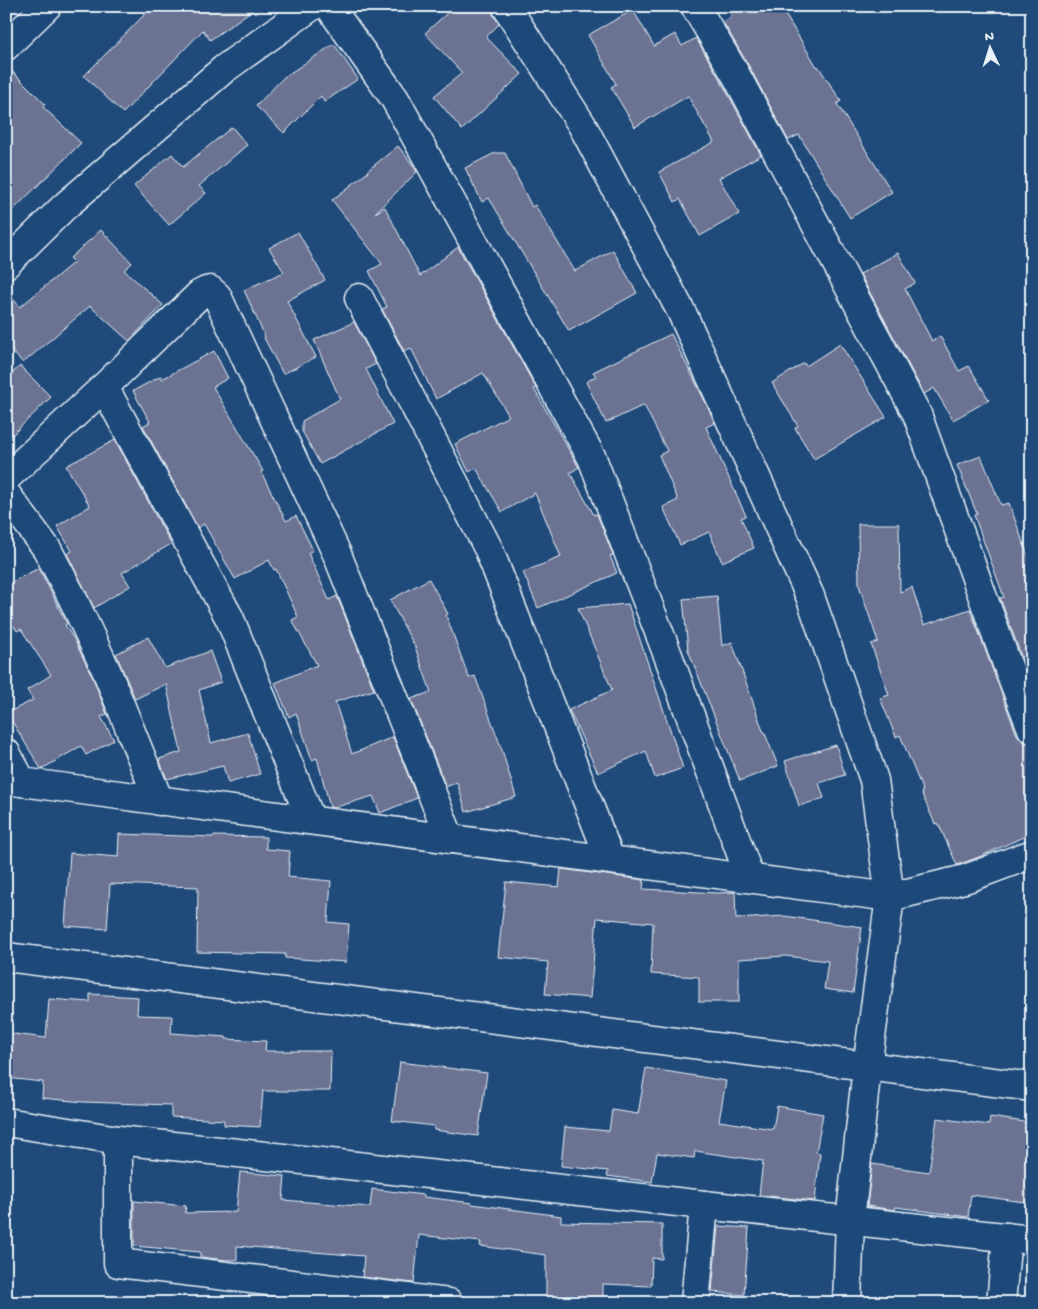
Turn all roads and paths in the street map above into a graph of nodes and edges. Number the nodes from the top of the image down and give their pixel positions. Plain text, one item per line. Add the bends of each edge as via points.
1 (47, 6) edge
2 (312, 6) edge
3 (329, 6) edge
4 (506, 6) edge
5 (695, 6) edge
6 (6, 46) edge
7 (6, 264) edge
8 (360, 298) dead end
9 (104, 387) junction
10 (6, 478) edge
11 (6, 494) edge
12 (1032, 729) edge
13 (6, 753) edge
14 (14, 781) edge
15 (159, 800) junction
16 (311, 820) junction
17 (450, 838) junction
18 (1032, 854) edge
19 (610, 859) junction
20 (750, 878) junction
21 (890, 896) junction
22 (6, 957) edge
23 (867, 1067) junction
24 (1032, 1087) edge
25 (6, 1122) edge
26 (118, 1140) junction
27 (704, 1205) junction
28 (850, 1221) junction
29 (1019, 1238) edge
30 (363, 1298) edge
31 (449, 1303) edge
32 (695, 1303) edge
33 (847, 1303) edge
34 (1001, 1303) edge

1 - 6 street
2 - 7 street via 224,69 64,207
3 - 20 street via 395,99 592,458
4 - 21 street via 582,125 682,313 810,596 874,780
5 - 12 street via 736,75 917,414
8 - 19 street via 489,550
9 - 10 street
9 - 16 street via 230,619
9 - 17 street via 200,294 210,290 217,296 337,554
11 - 15 street via 46,549 74,599 108,672
13 - 14 street
14 - 15 street
15 - 16 street
16 - 17 street
17 - 19 street
18 - 21 street via 965,879
19 - 20 street
20 - 21 street
21 - 23 street
22 - 23 street
23 - 24 street
23 - 28 street
25 - 26 street
26 - 27 street
26 - 30 street via 118,1263
27 - 28 street
27 - 32 street
28 - 29 street
28 - 33 street
29 - 34 street
30 - 31 street

